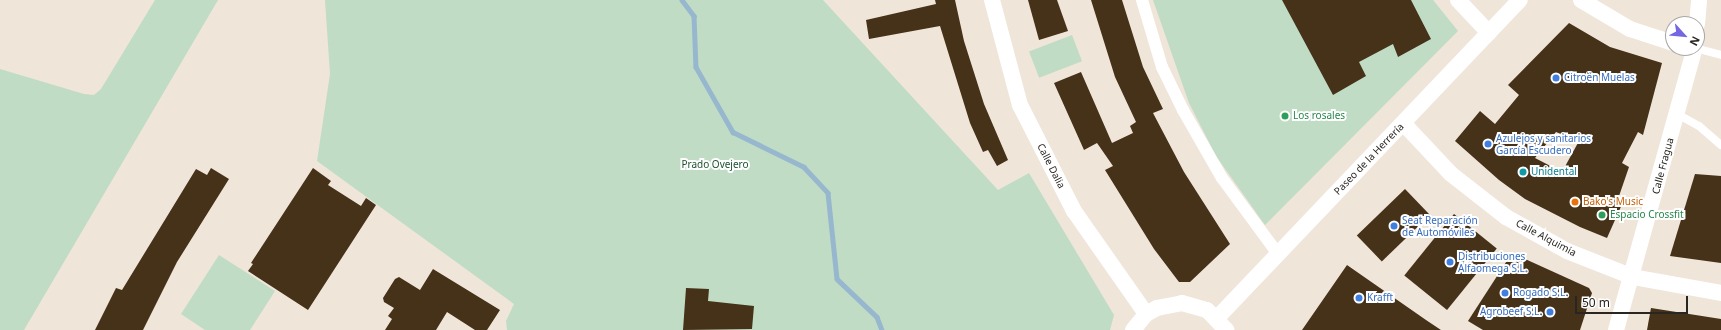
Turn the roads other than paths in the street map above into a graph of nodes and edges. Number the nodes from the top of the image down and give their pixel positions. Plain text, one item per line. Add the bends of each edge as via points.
1 (992, 0) edge
2 (1142, 0) edge
3 (1458, 0) edge
4 (1520, 0) edge
5 (1581, 0) edge
6 (1699, 0) edge
7 (1698, 16) edge
8 (1489, 32) junction
9 (1665, 40) edge
10 (1705, 51) edge
11 (1721, 55) edge
12 (1693, 56) edge
13 (1677, 114) junction
14 (1403, 124) junction
15 (1721, 145) edge
16 (1278, 254) junction
17 (1633, 277) junction
18 (1721, 293) edge
19 (1146, 314) junction
20 (1222, 324) edge
21 (1133, 330) edge
22 (1616, 330) edge

1 - 19 street, Calle Dalia via 1020,105 1074,212
2 - 16 street via 1162,67 1183,110 1222,178
3 - 8 street
4 - 8 street, Paseo de la Herrería
5 - 9 street via 1630,29
6 - 7 street
8 - 14 street, Paseo de la Herrería
10 - 11 lane
12 - 13 street, Calle Fragua
13 - 15 lane via 1699,126
13 - 17 street, Calle Fragua
14 - 16 street, Paseo de la Herrería
14 - 17 street, Calle Alquimia via 1451,174 1506,217 1567,251
16 - 20 street, Paseo de la Herrería
17 - 18 street, Calle Alquimia
17 - 22 street, Calle Fragua
19 - 20 street via 1169,304 1182,303 1195,305
19 - 21 street

